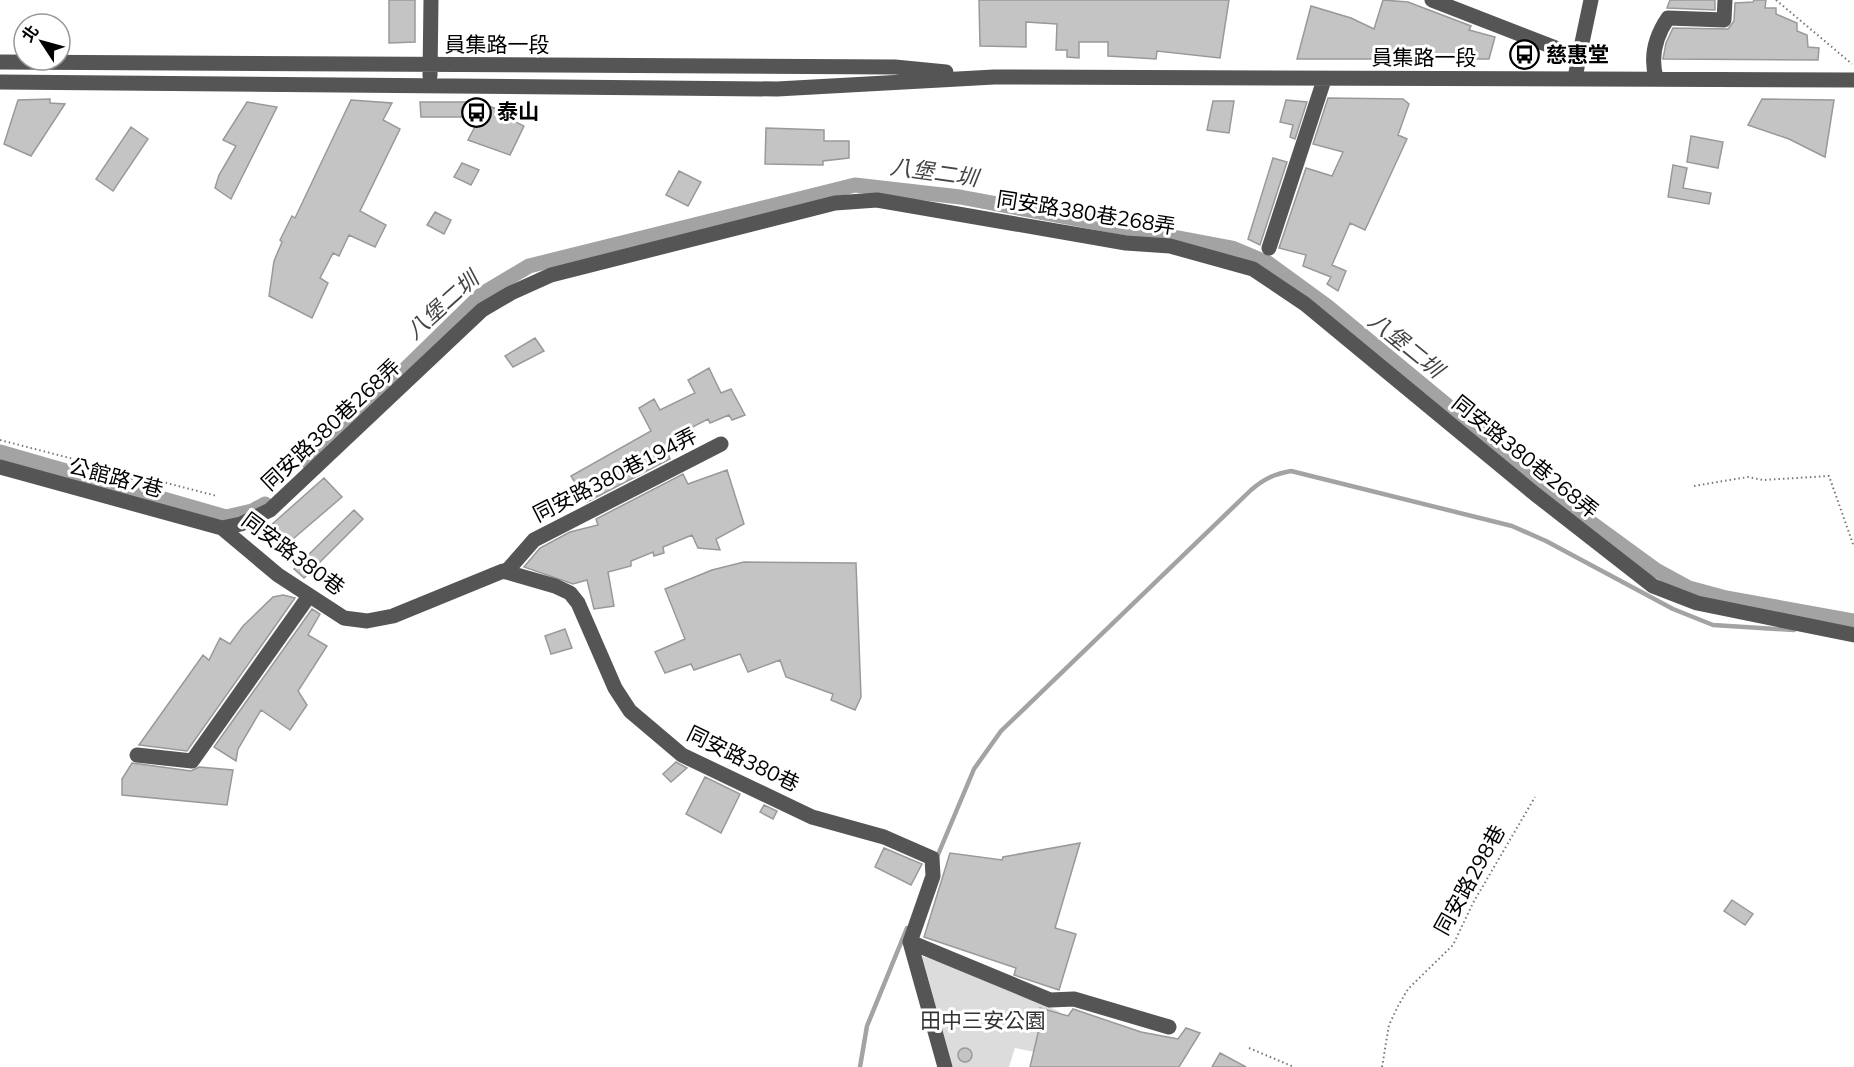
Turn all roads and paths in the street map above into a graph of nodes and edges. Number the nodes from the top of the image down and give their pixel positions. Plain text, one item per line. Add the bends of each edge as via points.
1 (431, 0) edge
2 (1432, 0) edge
3 (1591, 0) edge
4 (1725, 0) edge
5 (1776, 0) edge
6 (1579, 57) junction
7 (0, 62) edge
8 (430, 66) junction
9 (1854, 66) edge
10 (994, 77) junction
11 (1575, 78) junction
12 (1656, 78) junction
13 (1324, 80) junction
14 (1854, 80) edge
15 (0, 82) edge
16 (429, 85) junction
17 (1269, 248) dead end
18 (0, 440) edge
19 (721, 444) dead end
20 (0, 467) edge
21 (1694, 486) dead end
22 (217, 496) dead end
23 (222, 528) junction
24 (1854, 547) edge
25 (506, 572) junction
26 (309, 596) junction
27 (1854, 635) edge
28 (138, 755) dead end
29 (1535, 797) dead end
30 (910, 942) junction
31 (1169, 1026) dead end
32 (1249, 1048) dead end
33 (945, 1067) edge
34 (1294, 1067) edge
35 (1382, 1067) edge

1 - 8 street
2 - 6 street
3 - 6 street
4 - 12 street via 1724,20 1668,18 1659,31 1652,60
5 - 9 path
6 - 11 street
7 - 8 street, 員集路一段
8 - 10 street, 員集路一段 via 895,67
8 - 16 street
10 - 13 street, 員集路一段
10 - 16 street, 員集路一段 via 777,89
11 - 12 street, 員集路一段
11 - 13 street, 員集路一段
12 - 14 street, 員集路一段
13 - 17 street
15 - 16 street, 員集路一段
18 - 22 path
19 - 25 street, 同安路380巷194弄 via 534,540
20 - 23 street, 公館路7巷
21 - 24 path via 1748,477 1763,480 1829,476
23 - 26 street, 同安路380巷
23 - 27 street, 同安路380巷268弄 via 270,510 482,310 511,293 551,275 835,203 877,200 1126,243 1170,246 1254,269 1305,304 1653,586 1697,603
25 - 26 street, 同安路380巷 via 459,587 393,616 367,621 344,618
25 - 30 street, 同安路380巷 via 570,593 630,711 682,755 812,817 884,837 932,858 933,876
26 - 28 street via 192,761
29 - 35 path, 同安路298巷 via 1453,945 1408,988 1389,1025
30 - 31 street via 1050,1000 1074,999
30 - 33 street
32 - 34 path

